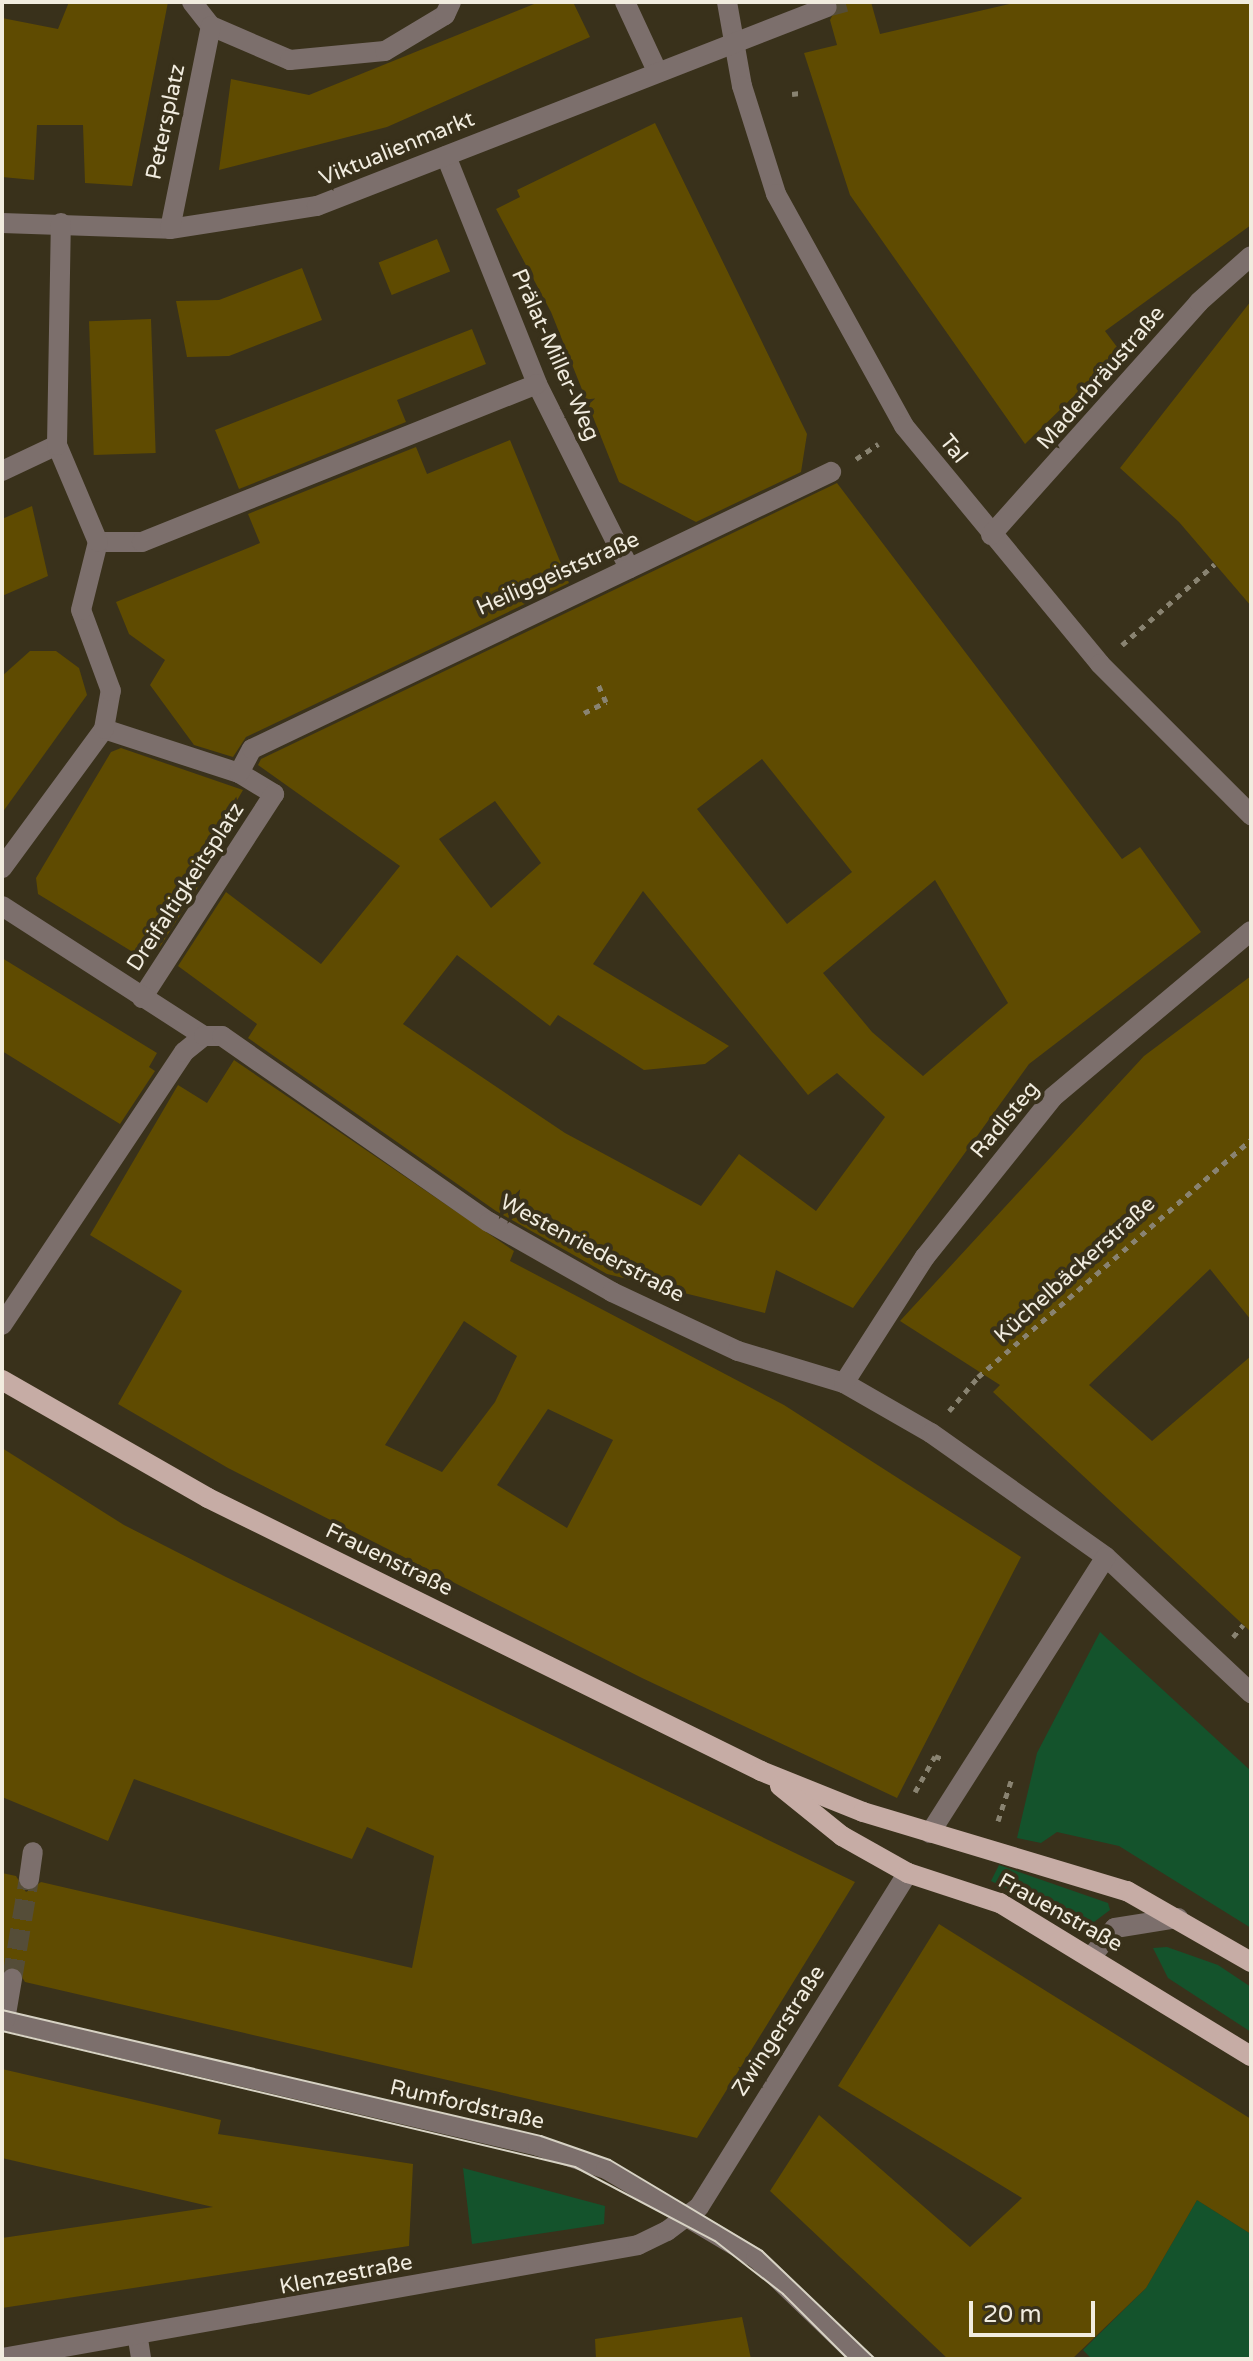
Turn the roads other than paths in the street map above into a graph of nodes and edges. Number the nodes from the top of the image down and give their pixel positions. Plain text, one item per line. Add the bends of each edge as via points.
1 (192, 2) edge
2 (451, 2) edge
3 (625, 2) edge
4 (727, 2) edge
5 (827, 7) dead end
6 (792, 8) edge
7 (211, 26) junction
8 (735, 40) junction
9 (657, 71) junction
10 (446, 156) junction
11 (2, 223) edge
12 (61, 223) junction
13 (170, 229) junction
14 (1251, 256) edge
15 (537, 384) junction
16 (57, 445) junction
17 (2, 471) edge
18 (831, 472) road end
19 (991, 535) junction
20 (98, 542) junction
21 (629, 568) junction
22 (104, 729) junction
23 (239, 773) junction
24 (1251, 815) edge
25 (2, 868) edge
26 (2, 906) edge
27 (1251, 931) edge
28 (142, 998) junction
29 (204, 1036) junction
30 (2, 1325) edge
31 (2, 1380) edge
32 (844, 1383) junction
33 (1106, 1557) junction
34 (1251, 1693) edge
35 (761, 1771) junction
36 (930, 1833) junction
37 (33, 1852) dead end
38 (908, 1873) junction
39 (29, 1879) tunnel mouth
40 (1178, 1918) junction
41 (1092, 1956) junction
42 (1251, 1962) edge
43 (12, 1979) tunnel mouth
44 (4, 2020) edge
45 (1251, 2056) edge
46 (692, 2214) junction
47 (139, 2349) edge
48 (2, 2358) edge
49 (861, 2359) edge

1 - 7 street
2 - 7 street via 445,15 385,51 290,60
3 - 9 street
4 - 8 street, Tal
5 - 6 street, Viktualienmarkt
6 - 8 street, Viktualienmarkt
7 - 13 street, Petersplatz
8 - 9 street, Viktualienmarkt
8 - 19 street, Tal via 776,194 904,426
9 - 10 street, Viktualienmarkt
10 - 13 street, Viktualienmarkt via 317,206
10 - 15 street, Prälat-Miller-Weg
11 - 12 street, Viktualienmarkt
12 - 13 street, Viktualienmarkt
12 - 16 street
14 - 19 street, Maderbräustraße via 1199,302
15 - 20 street via 142,542
15 - 21 street, Prälat-Miller-Weg
16 - 17 street
16 - 20 street
18 - 21 street, Heiliggeiststraße
19 - 24 street, Tal via 1100,664
20 - 22 street via 81,610 111,691
21 - 23 street, Heiliggeiststraße via 252,749
22 - 23 street, Dreifaltigkeitsplatz
22 - 25 street
23 - 28 street, Dreifaltigkeitsplatz via 274,794
26 - 28 street
27 - 32 street, Radlsteg via 1053,1097 925,1257
28 - 29 street
29 - 30 street via 184,1052
29 - 32 street, Westenriederstraße via 239,1043 489,1222 612,1292 738,1351
31 - 35 main road, Frauenstraße via 208,1498
32 - 33 street, Westenriederstraße via 931,1433
33 - 34 street, Westenriederstraße
33 - 36 street
35 - 36 main road, Frauenstraße
35 - 38 main road, Frauenstraße via 842,1836
36 - 40 main road, Frauenstraße via 1072,1870
37 - 39 street
38 - 41 main road, Frauenstraße via 1000,1903
38 - 46 street, Zwingerstraße
40 - 41 street via 1115,1928
40 - 42 main road, Frauenstraße
41 - 45 main road, Frauenstraße
43 - 44 street
44 - 46 street, Rumfordstraße via 538,2146 627,2178
46 - 47 street, Klenzestraße via 638,2245
46 - 49 street, Rumfordstraße via 778,2277
47 - 48 street, Klenzestraße

